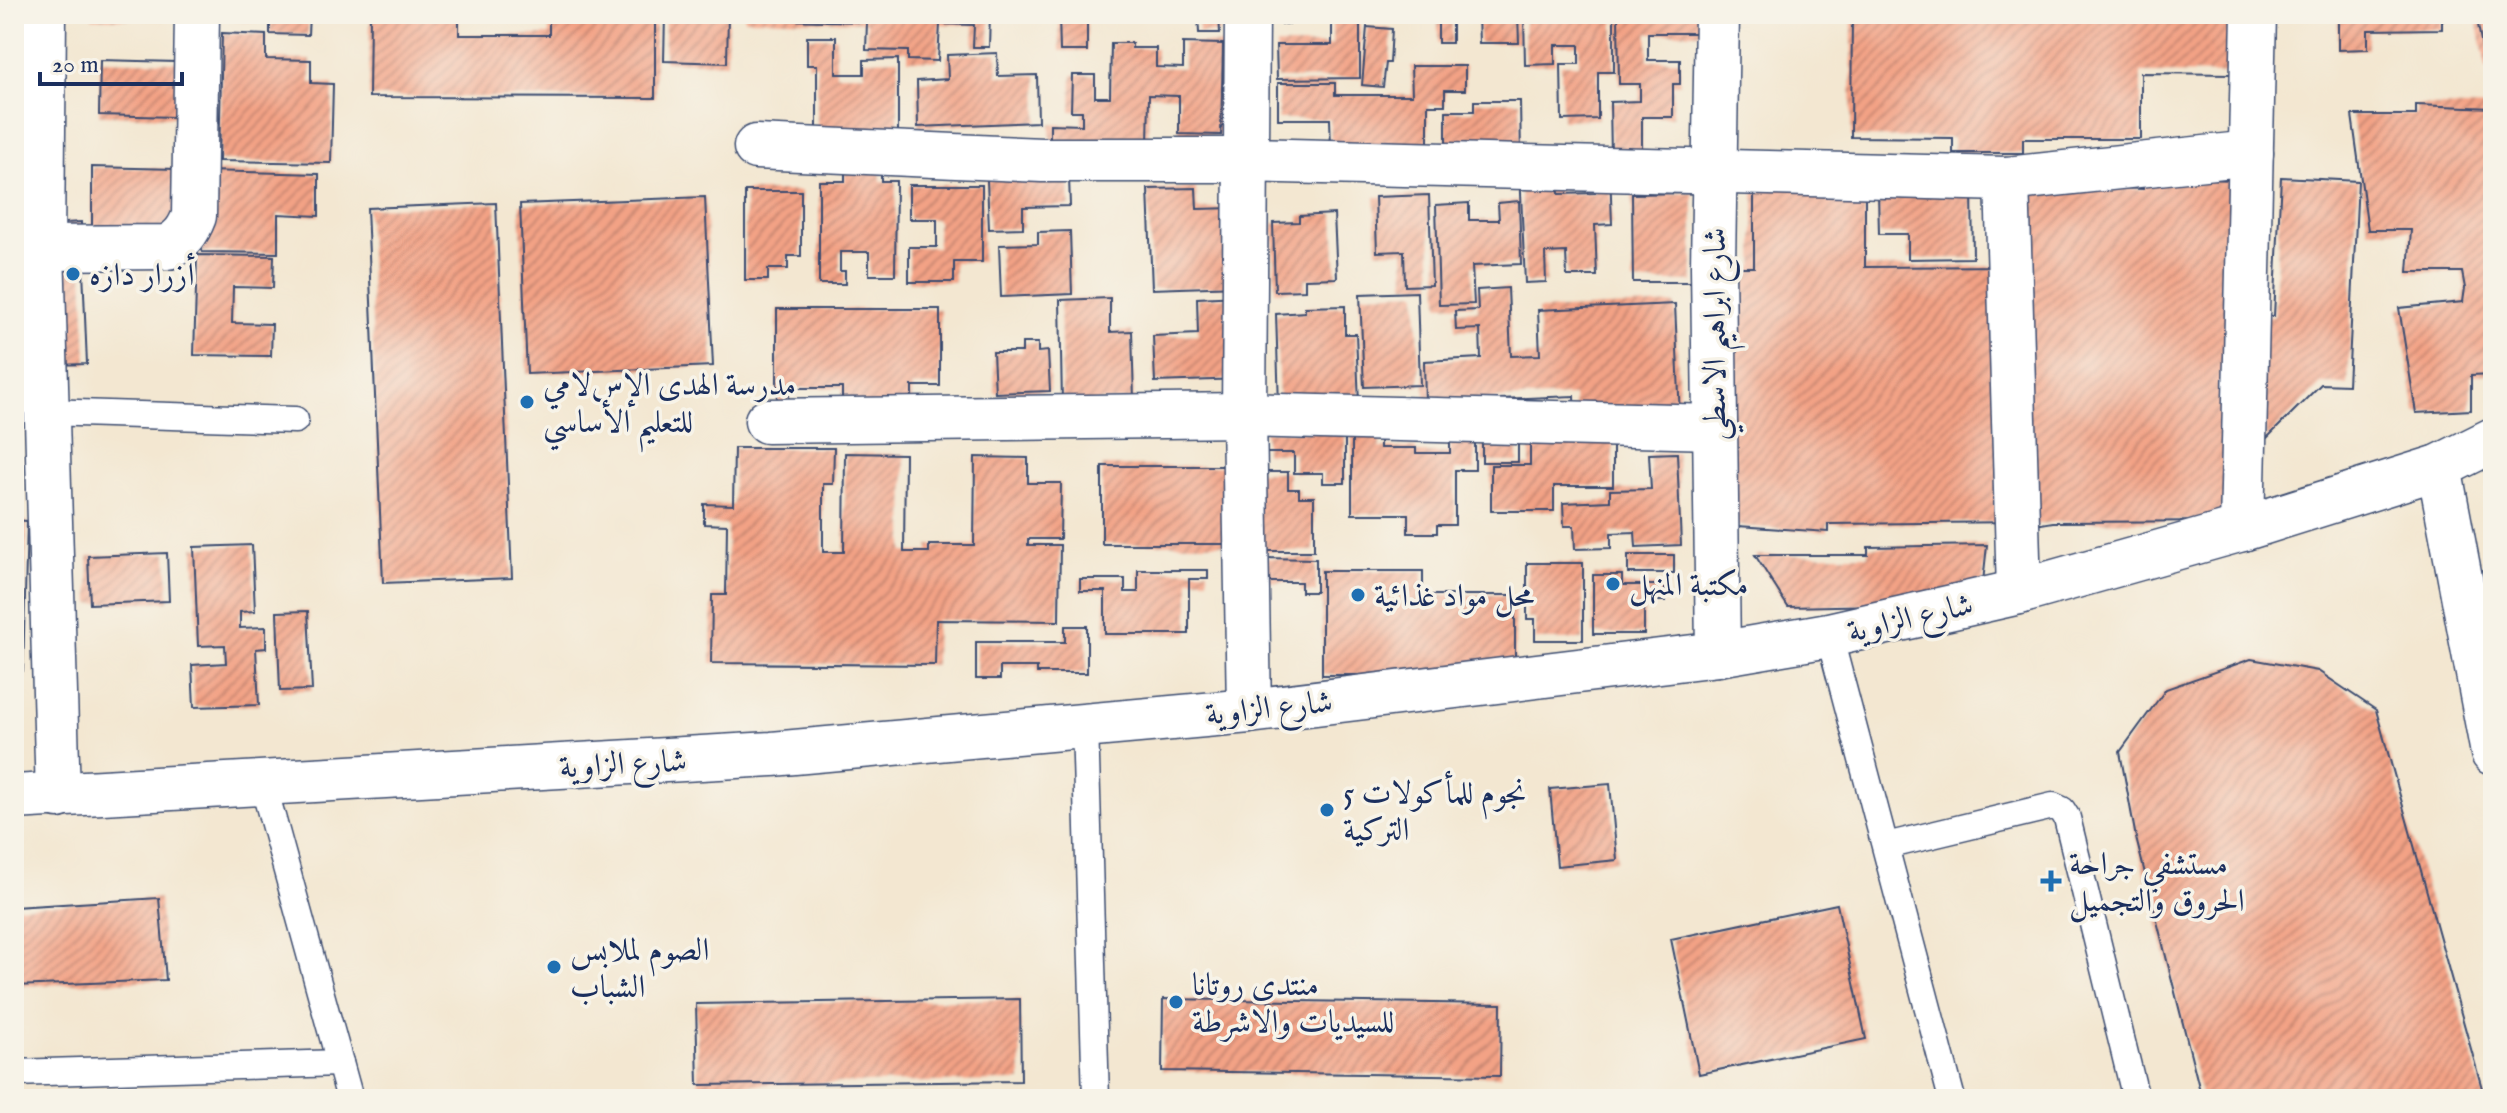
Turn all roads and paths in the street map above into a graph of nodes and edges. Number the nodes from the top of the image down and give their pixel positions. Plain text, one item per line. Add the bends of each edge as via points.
1 (44, 14) edge
2 (197, 14) edge
3 (1247, 14) edge
4 (1717, 14) edge
5 (2254, 14) edge
6 (756, 147) dead end
7 (2251, 153) junction
8 (1246, 160) junction
9 (1714, 171) junction
10 (2007, 179) junction
11 (42, 248) junction
12 (46, 412) junction
13 (1244, 415) junction
14 (295, 420) dead end
15 (767, 421) dead end
16 (1715, 427) junction
17 (2493, 440) edge
18 (2439, 467) junction
19 (2242, 529) junction
20 (2019, 592) junction
21 (1829, 635) junction
22 (1718, 654) junction
23 (1249, 711) junction
24 (1085, 725) junction
25 (2493, 753) edge
26 (263, 784) junction
27 (58, 796) junction
28 (14, 797) edge
29 (1886, 846) junction
30 (340, 1063) junction
31 (14, 1073) edge
32 (350, 1099) edge
33 (1096, 1099) edge
34 (1952, 1099) edge
35 (2136, 1099) edge

1 - 11 street
2 - 11 street via 194,216 189,230 168,247
3 - 8 street
4 - 9 street, شارع ابراهيم الاسطي
5 - 7 street
6 - 8 street via 1042,160
7 - 10 street
7 - 19 street
8 - 9 street
8 - 13 street
9 - 10 street
9 - 16 street, شارع ابراهيم الاسطي
10 - 20 street
11 - 12 street
12 - 14 lane
12 - 27 street
13 - 15 street
13 - 16 street
13 - 23 street
16 - 22 street, شارع ابراهيم الاسطي
17 - 18 street, شارع الزاوية
18 - 19 street, شارع الزاوية
18 - 25 street
19 - 20 street, شارع الزاوية
20 - 21 street, شارع الزاوية
21 - 22 street, شارع الزاوية
21 - 29 lane
22 - 23 street, شارع الزاوية
23 - 24 street, شارع الزاوية
24 - 26 street, شارع الزاوية via 772,754
24 - 33 lane
26 - 27 street, شارع الزاوية
26 - 30 lane
27 - 28 street, شارع الزاوية
29 - 34 lane
29 - 35 lane via 2053,806 2062,810
30 - 31 lane
30 - 32 lane

